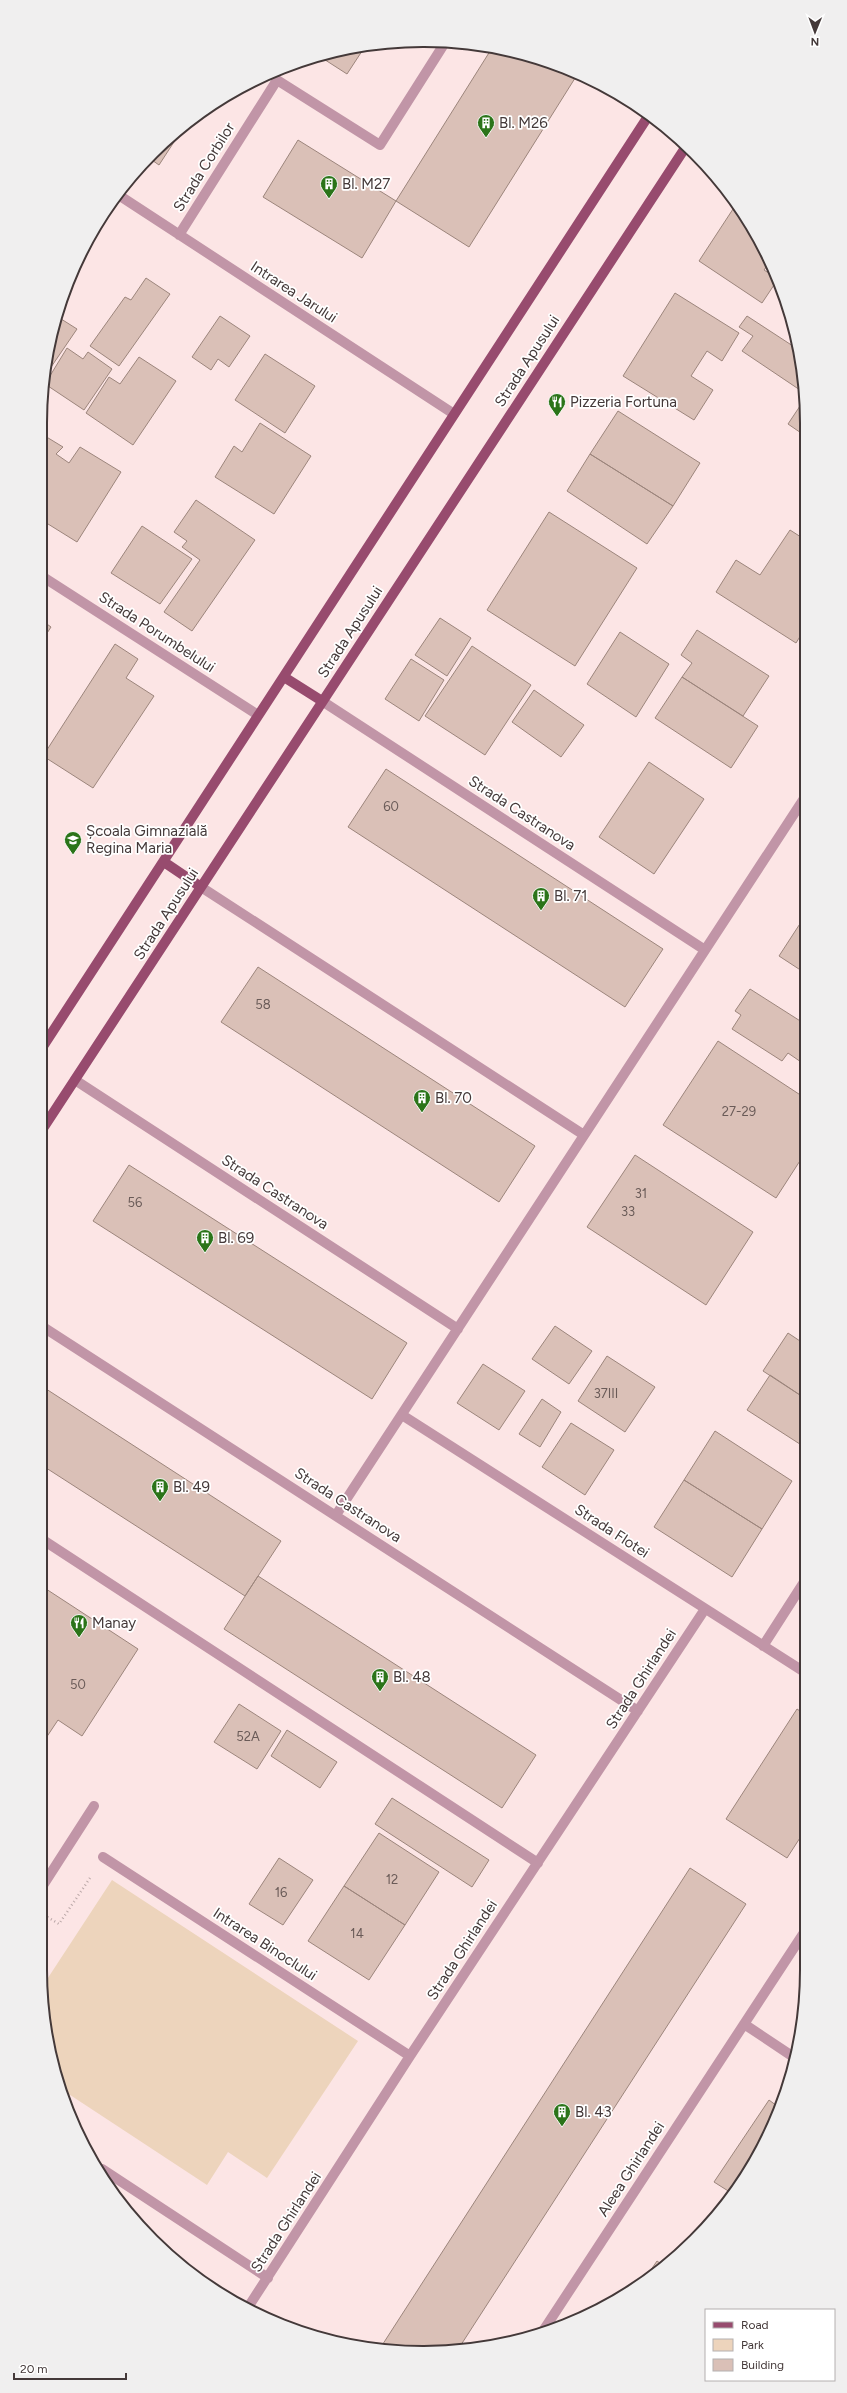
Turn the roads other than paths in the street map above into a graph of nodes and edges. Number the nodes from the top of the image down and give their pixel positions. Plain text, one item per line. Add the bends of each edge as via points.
1 (442, 48) edge
2 (646, 120) edge
3 (683, 151) edge
4 (122, 198) edge
5 (179, 235) junction
6 (454, 414) junction
7 (47, 579) edge
8 (284, 677) junction
9 (322, 702) junction
10 (258, 715) junction
11 (800, 805) edge
12 (164, 862) junction
13 (201, 887) junction
14 (705, 950) junction
15 (47, 1040) edge
16 (75, 1080) junction
17 (47, 1122) edge
18 (584, 1135) junction
19 (47, 1329) edge
20 (458, 1329) junction
21 (402, 1415) junction
22 (336, 1515) junction
23 (47, 1543) edge
24 (800, 1588) edge
25 (705, 1608) junction
26 (763, 1646) junction
27 (800, 1669) edge
28 (638, 1711) junction
29 (94, 1806) dead end
30 (103, 1857) road end
31 (538, 1863) junction
32 (47, 1879) edge
33 (800, 1939) edge
34 (744, 2024) junction
35 (790, 2055) edge
36 (410, 2056) junction
37 (106, 2173) edge
38 (268, 2278) junction
39 (251, 2304) edge
40 (547, 2325) edge

1 - 5 street, Strada Corbilor via 380,145 277,80
2 - 6 main road, Strada Apusului
3 - 9 main road, Strada Apusului
4 - 5 street, Intrarea Jarului
5 - 6 street, Intrarea Jarului
6 - 8 main road, Strada Apusului
7 - 10 street, Strada Porumbelului
8 - 9 main road
8 - 10 main road, Strada Apusului
9 - 13 main road, Strada Apusului
9 - 14 street, Strada Castranova
10 - 12 main road, Strada Apusului
11 - 14 street
12 - 13 main road
12 - 15 main road, Strada Apusului
13 - 16 main road, Strada Apusului
13 - 18 street
14 - 18 street
16 - 17 main road, Strada Apusului
16 - 20 street, Strada Castranova
18 - 20 street
19 - 22 street, Strada Castranova
20 - 21 street
21 - 22 street
21 - 25 street, Strada Flotei
22 - 28 street, Strada Castranova
23 - 31 street
24 - 26 street
25 - 26 street, Strada Flotei
25 - 28 street, Strada Ghirlandei
26 - 27 street, Strada Flotei
28 - 31 street, Strada Ghirlandei
29 - 32 street
30 - 36 street, Intrarea Binoclului
31 - 36 street, Strada Ghirlandei
33 - 34 street, Aleea Ghirlandei
34 - 35 street
34 - 40 street, Aleea Ghirlandei
36 - 38 street, Strada Ghirlandei
37 - 38 street
38 - 39 street, Strada Ghirlandei

